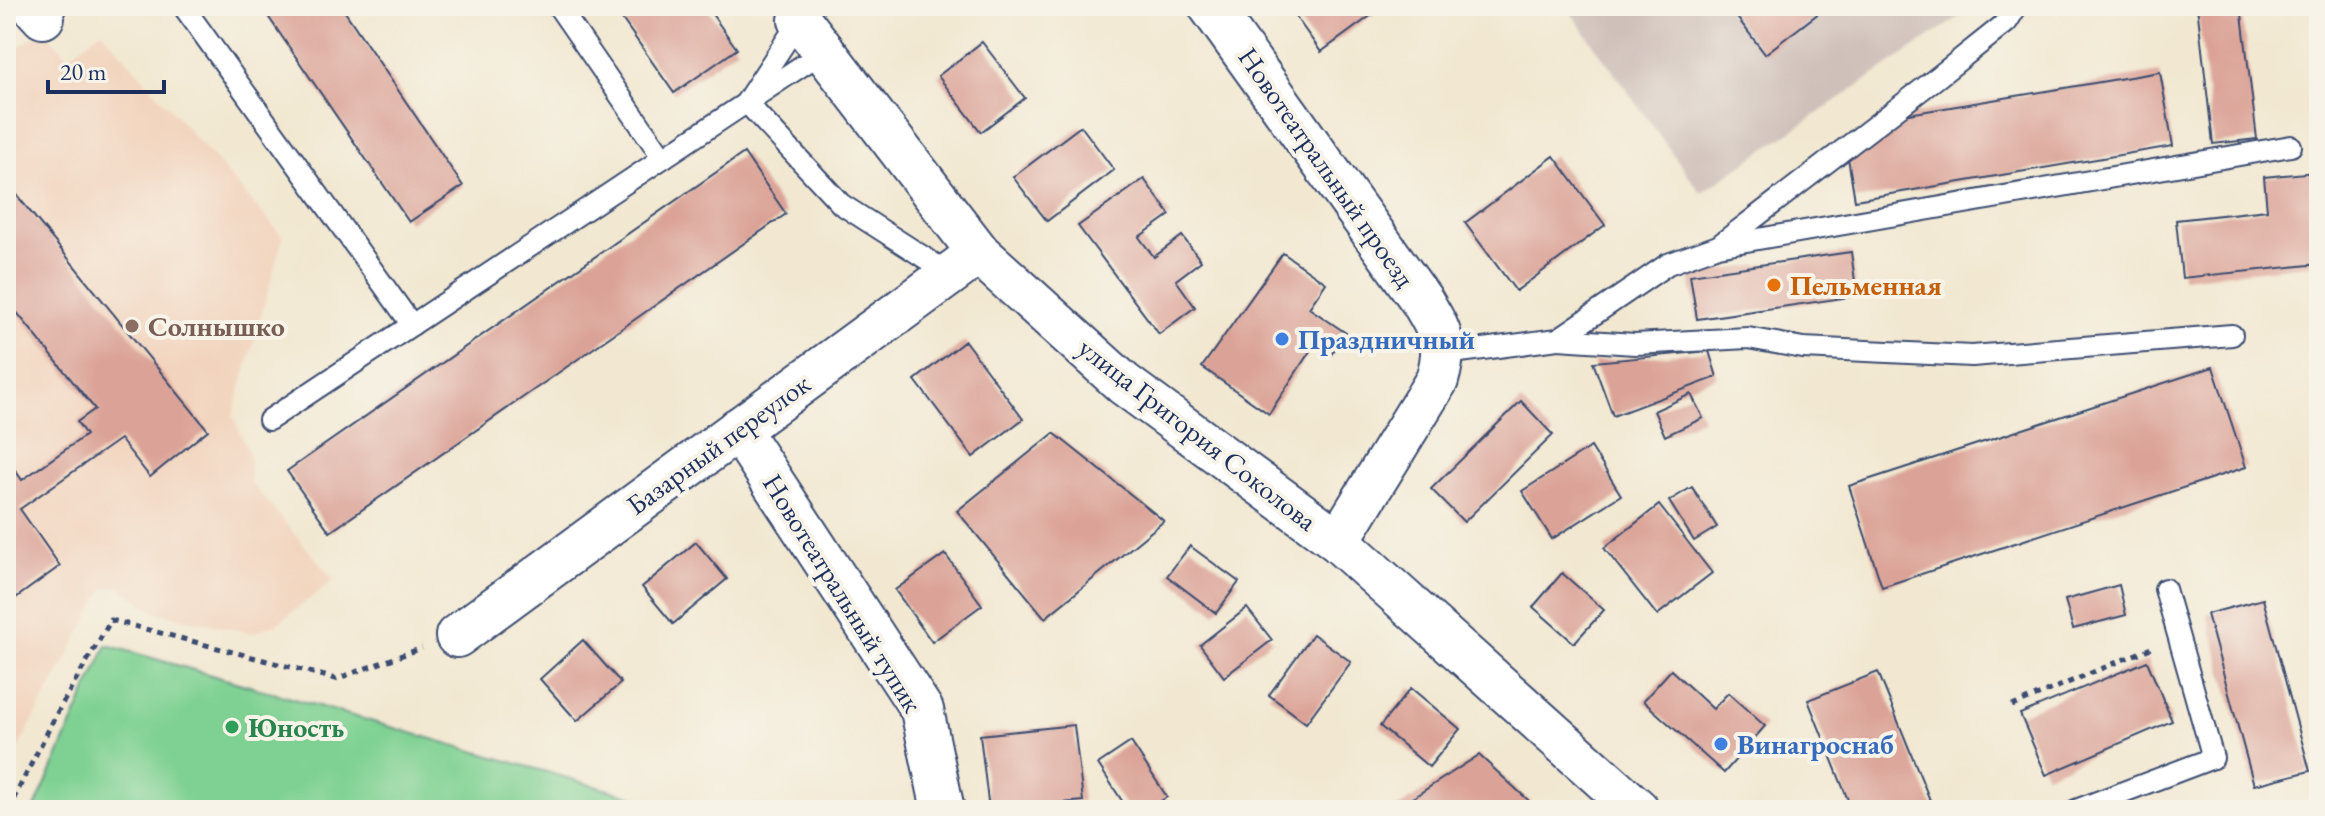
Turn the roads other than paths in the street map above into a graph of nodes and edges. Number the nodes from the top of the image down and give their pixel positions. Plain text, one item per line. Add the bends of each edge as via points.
1 (183, 6) edge
2 (558, 6) edge
3 (1210, 6) edge
4 (2017, 6) edge
5 (811, 26) edge
6 (746, 102) junction
7 (2291, 146) dead end
8 (663, 158) junction
9 (1718, 246) junction
10 (965, 264) junction
11 (412, 325) junction
12 (2232, 335) dead end
13 (1558, 339) junction
14 (1445, 354) junction
15 (269, 420) dead end
16 (738, 429) junction
17 (1338, 541) junction
18 (2165, 589) dead end
19 (457, 636) road end
20 (943, 810) edge
21 (1638, 810) edge
22 (2076, 810) edge

1 - 11 lane
2 - 8 lane
3 - 14 street, Новотеатральный проезд via 1422,301 1438,327
4 - 9 lane via 2007,22
5 - 6 lane
5 - 6 lane
5 - 10 street, улица Григория Соколова
6 - 8 lane
6 - 10 lane via 841,204
7 - 9 lane
8 - 11 lane
9 - 13 lane via 1668,264
10 - 16 street, Базарный переулок
10 - 17 street, улица Григория Соколова
11 - 15 lane
12 - 13 lane via 1972,356 1803,348 1748,338 1635,344
13 - 14 lane
14 - 17 street via 1437,380
16 - 19 street, Базарный переулок
16 - 20 street, Новотеатральный тупик via 922,710
17 - 21 street, улица Григория Соколова
18 - 22 lane via 2213,758

